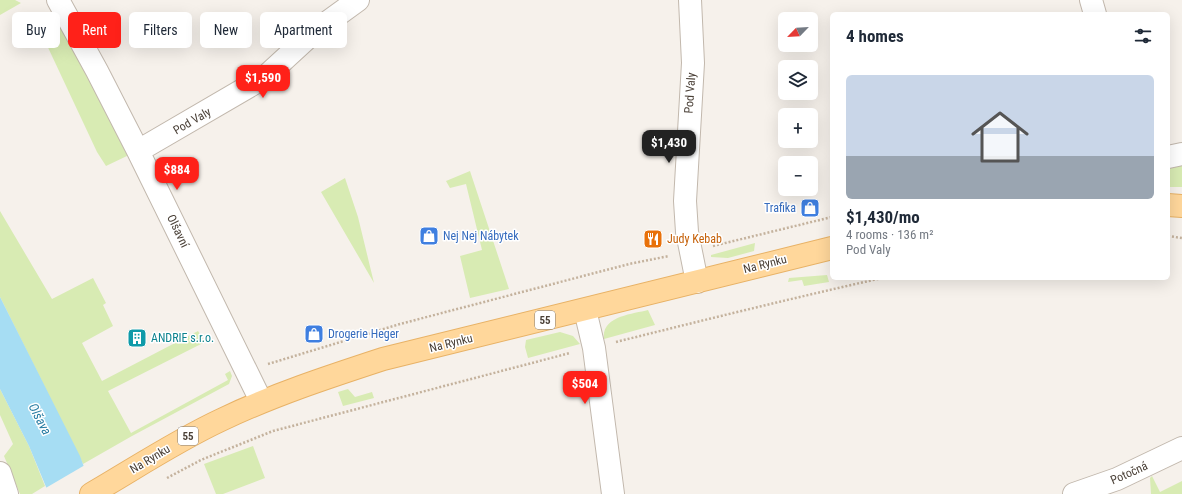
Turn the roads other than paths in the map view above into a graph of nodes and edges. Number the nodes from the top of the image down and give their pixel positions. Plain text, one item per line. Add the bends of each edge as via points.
1 (58, 0) edge
2 (358, 0) edge
3 (690, 0) edge
4 (1091, 0) edge
5 (1094, 12) edge
6 (138, 151) junction
7 (1182, 154) edge
8 (1170, 157) edge
9 (1170, 205) edge
10 (1182, 206) edge
11 (830, 249) edge
12 (697, 282) junction
13 (585, 310) junction
14 (261, 401) junction
15 (1182, 448) edge
16 (0, 473) edge
17 (7, 494) edge
18 (91, 494) edge
19 (613, 494) edge
20 (1074, 494) edge

1 - 6 street, Olšavní
2 - 6 street, Pod Valy via 314,32 265,78
3 - 12 street, Pod Valy via 692,63 685,201 687,232
4 - 5 street
6 - 14 street, Olšavní
7 - 8 street
9 - 10 main road
11 - 12 main road, Na Rynku / 55
12 - 13 main road, Na Rynku / 55
13 - 14 main road, Na Rynku / 55 via 383,359
13 - 19 street via 594,348
14 - 18 main road, Na Rynku / 55 via 195,432
15 - 20 street, Potočná via 1117,479
16 - 17 street

